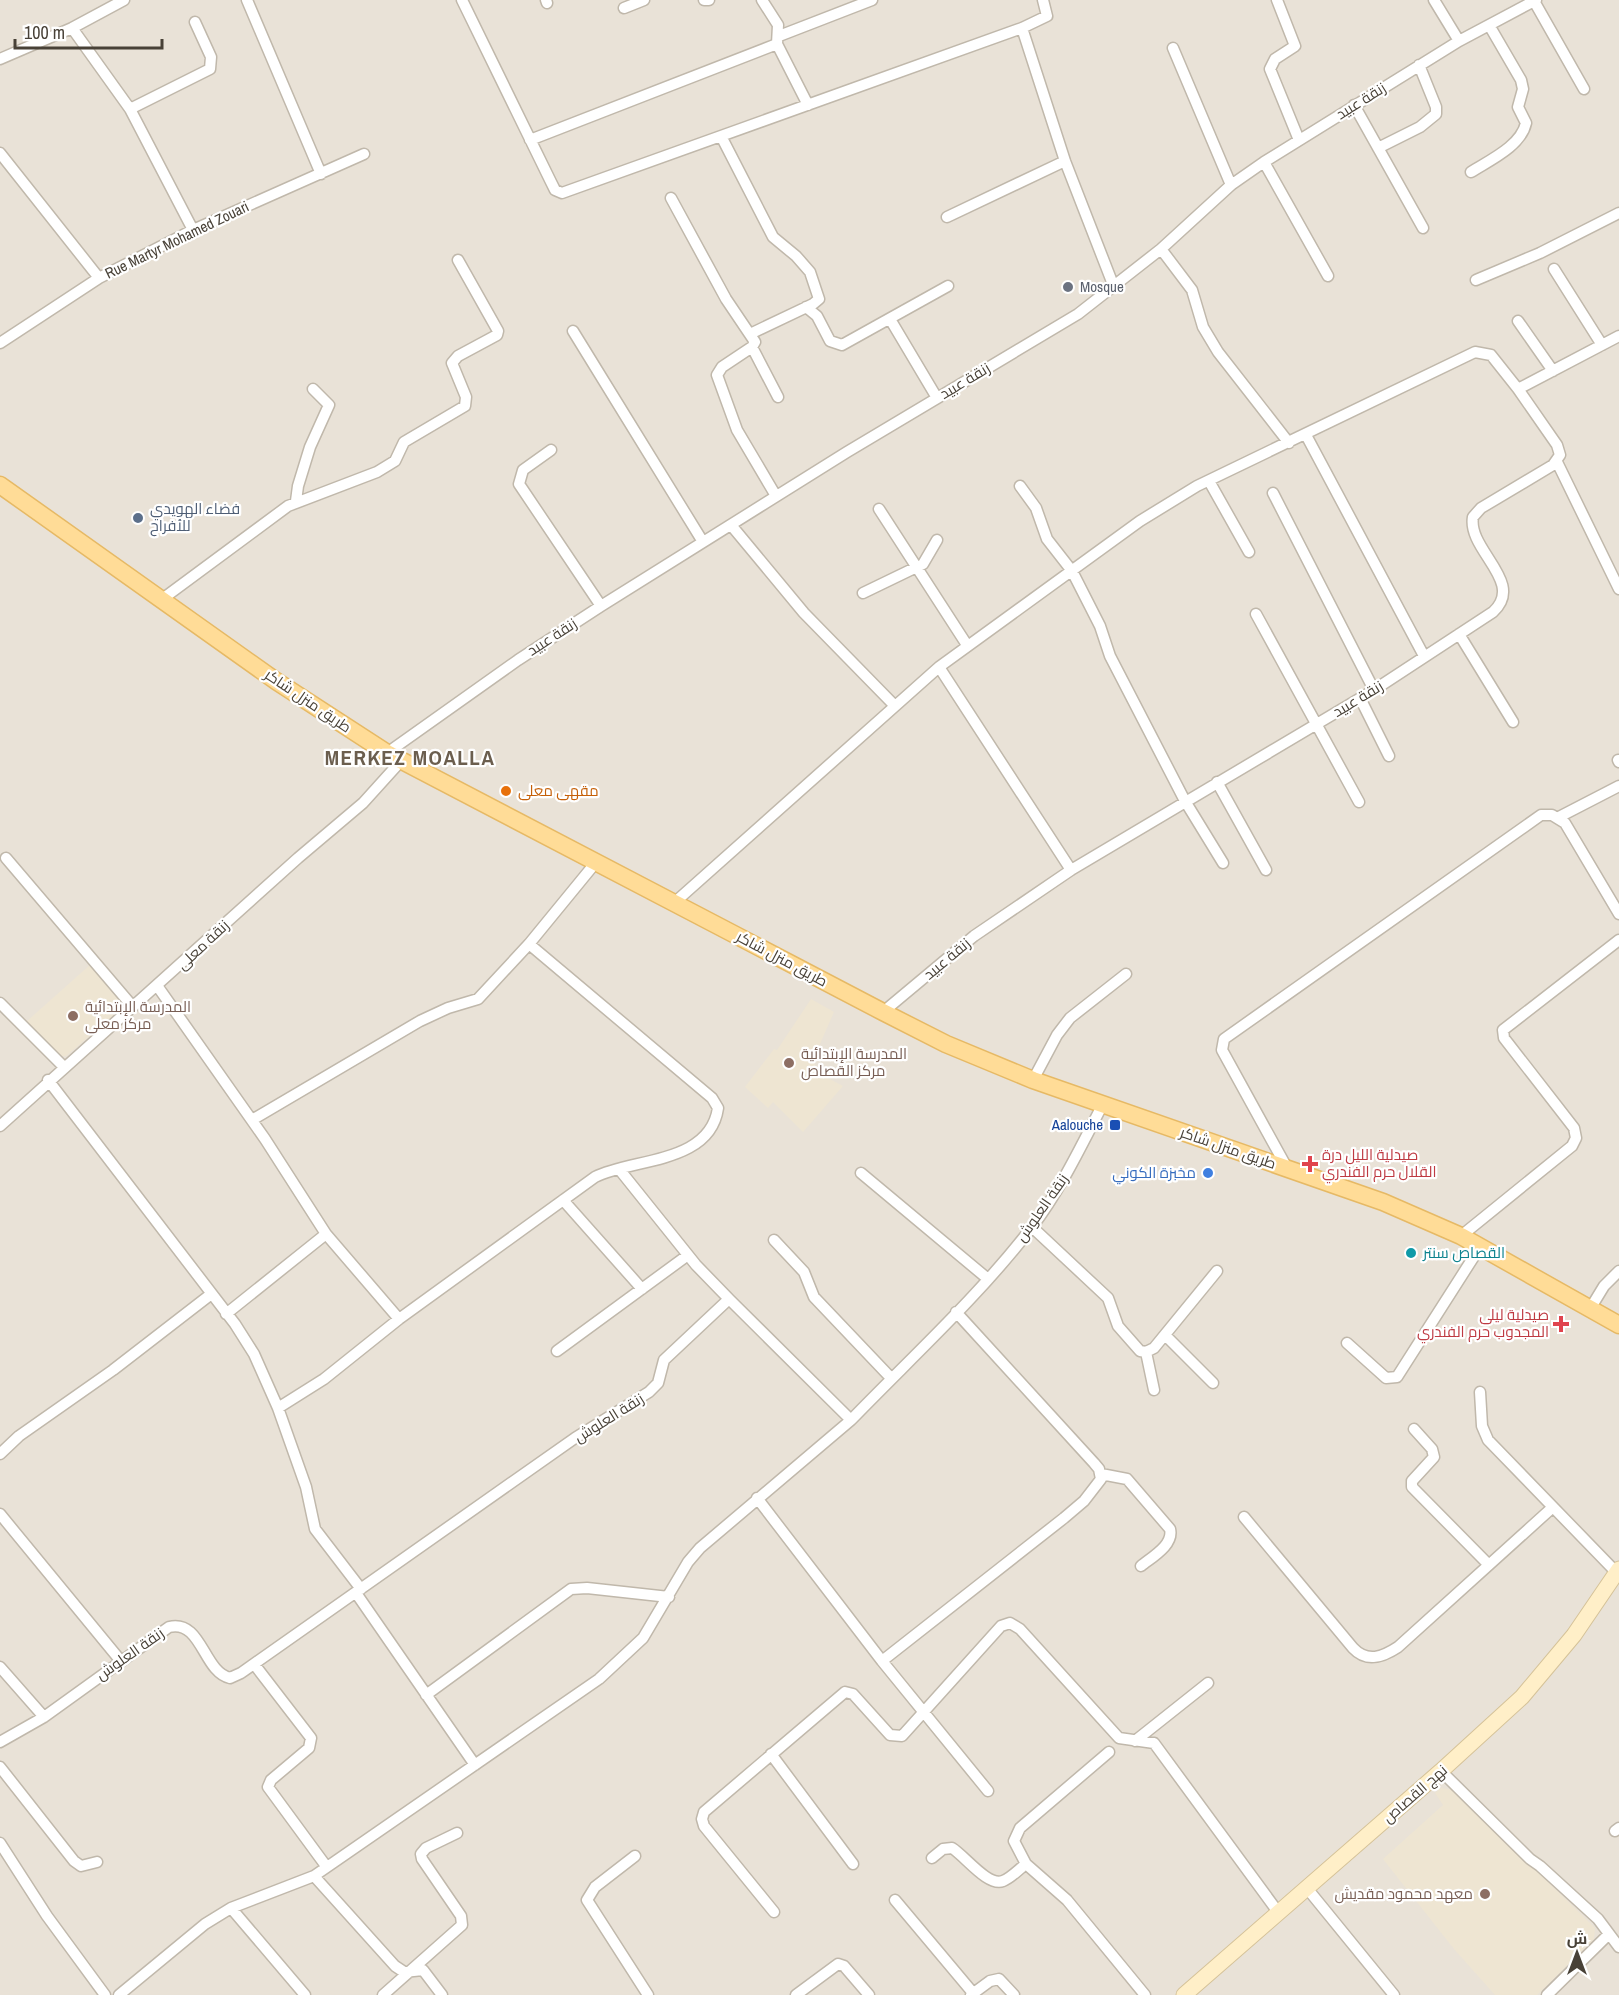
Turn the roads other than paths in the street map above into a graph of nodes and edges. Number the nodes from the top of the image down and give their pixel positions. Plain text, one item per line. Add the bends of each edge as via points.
1 (124, 0) edge
2 (247, 0) edge
3 (462, 0) edge
4 (644, 0) edge
5 (704, 0) edge
6 (709, 0) edge
7 (762, 0) edge
8 (872, 0) edge
9 (1044, 0) edge
10 (1277, 0) edge
11 (1434, 0) edge
12 (1535, 1) edge
13 (624, 8) dead end
14 (195, 22) dead end
15 (1489, 25) junction
16 (72, 28) junction
17 (1022, 28) junction
18 (778, 40) junction
19 (1459, 41) junction
20 (1173, 48) dead end
21 (0, 59) edge
22 (1419, 65) junction
23 (1584, 89) dead end
24 (808, 105) junction
25 (1354, 105) junction
26 (130, 110) junction
27 (721, 136) junction
28 (530, 140) junction
29 (1299, 140) junction
30 (1378, 148) junction
31 (0, 153) edge
32 (364, 154) dead end
33 (1065, 161) junction
34 (1264, 162) junction
35 (1471, 172) dead end
36 (321, 174) junction
37 (1231, 185) junction
38 (672, 198) dead end
39 (1619, 213) edge
40 (947, 217) dead end
41 (1423, 228) dead end
42 (193, 230) junction
43 (1161, 249) junction
44 (458, 260) dead end
45 (1554, 269) dead end
46 (1328, 276) dead end
47 (99, 278) junction
48 (1476, 280) dead end
49 (948, 286) dead end
50 (1114, 287) junction
51 (806, 307) junction
52 (890, 319) junction
53 (1518, 321) dead end
54 (573, 331) dead end
55 (750, 334) junction
56 (1619, 336) edge
57 (0, 343) edge
58 (1602, 345) junction
59 (752, 347) junction
60 (1553, 371) junction
61 (313, 389) dead end
62 (1518, 389) junction
63 (778, 397) dead end
64 (937, 398) junction
65 (1306, 435) junction
66 (1289, 443) junction
67 (551, 450) dead end
68 (1557, 462) junction
69 (1209, 481) junction
70 (0, 484) edge
71 (1020, 486) dead end
72 (1273, 493) dead end
73 (776, 496) junction
74 (296, 501) junction
75 (879, 509) dead end
76 (731, 525) junction
77 (937, 540) dead end
78 (703, 542) junction
79 (1249, 552) dead end
80 (917, 569) junction
81 (1072, 571) junction
82 (1619, 589) edge
83 (863, 593) dead end
84 (161, 600) junction
85 (601, 606) junction
86 (1256, 614) dead end
87 (1459, 634) junction
88 (966, 645) junction
89 (1424, 656) junction
90 (939, 667) junction
91 (1374, 690) junction
92 (1360, 698) junction
93 (895, 706) junction
94 (1513, 722) dead end
95 (1315, 725) junction
96 (1389, 756) dead end
97 (394, 757) junction
98 (1217, 782) junction
99 (1619, 786) edge
100 (1185, 801) junction
101 (1359, 802) dead end
102 (1559, 817) junction
103 (6, 858) dead end
104 (597, 861) junction
105 (1223, 863) dead end
106 (1071, 870) junction
107 (1266, 870) dead end
108 (674, 903) junction
109 (1619, 914) edge
110 (1619, 940) edge
111 (529, 944) junction
112 (1126, 974) dead end
113 (158, 987) junction
114 (0, 1003) edge
115 (133, 1007) junction
116 (883, 1012) junction
117 (64, 1067) junction
118 (48, 1080) junction
119 (1033, 1080) junction
120 (1103, 1104) junction
121 (252, 1120) junction
122 (0, 1126) edge
123 (1287, 1168) junction
124 (619, 1169) junction
125 (861, 1173) dead end
126 (563, 1200) junction
127 (1032, 1227) junction
128 (326, 1234) junction
129 (1461, 1236) junction
130 (774, 1240) dead end
131 (1480, 1246) junction
132 (688, 1255) junction
133 (1217, 1271) dead end
134 (1619, 1271) edge
135 (988, 1279) junction
136 (642, 1289) junction
137 (210, 1295) junction
138 (729, 1299) junction
139 (1590, 1309) junction
140 (956, 1312) junction
141 (226, 1314) junction
142 (399, 1319) junction
143 (1619, 1325) edge
144 (1165, 1335) junction
145 (1347, 1343) dead end
146 (557, 1352) dead end
147 (1146, 1352) junction
148 (891, 1378) junction
149 (1213, 1383) dead end
150 (1154, 1390) dead end
151 (1480, 1392) dead end
152 (278, 1408) junction
153 (851, 1420) junction
154 (1414, 1429) dead end
155 (0, 1454) edge
156 (1101, 1474) junction
157 (757, 1498) junction
158 (1552, 1507) junction
159 (0, 1515) edge
160 (1244, 1517) dead end
161 (1488, 1564) junction
162 (1141, 1566) dead end
163 (1616, 1577) edge
164 (358, 1591) junction
165 (669, 1597) junction
166 (120, 1660) junction
167 (882, 1662) junction
168 (254, 1664) junction
169 (0, 1667) edge
170 (1208, 1683) dead end
171 (426, 1695) junction
172 (923, 1713) junction
173 (44, 1717) junction
174 (1135, 1741) junction
175 (0, 1742) edge
176 (1109, 1752) dead end
177 (771, 1754) junction
178 (475, 1765) junction
179 (0, 1767) edge
180 (1441, 1772) junction
181 (988, 1791) dead end
182 (457, 1833) dead end
183 (0, 1843) edge
184 (635, 1856) dead end
185 (932, 1858) dead end
186 (97, 1862) dead end
187 (1026, 1863) junction
188 (853, 1864) dead end
189 (326, 1866) junction
190 (314, 1876) junction
191 (1306, 1887) junction
192 (895, 1900) dead end
193 (231, 1908) junction
194 (774, 1912) dead end
195 (1278, 1912) junction
196 (1609, 1934) junction
197 (1619, 1947) edge
198 (415, 1970) junction
199 (972, 1994) edge
200 (105, 1995) edge
201 (119, 1995) edge
202 (305, 1995) edge
203 (383, 1995) edge
204 (442, 1995) edge
205 (648, 1995) edge
206 (796, 1995) edge
207 (869, 1995) edge
208 (1014, 1995) edge
209 (1145, 1995) edge
210 (1184, 1995) edge
211 (1394, 1995) edge
212 (1547, 1995) edge

1 - 16 street
2 - 36 street
3 - 28 street
4 - 13 street
5 - 6 street
7 - 18 street via 778,25
8 - 18 street
9 - 17 street via 1047,16
10 - 29 street via 1295,46 1275,59 1270,69
11 - 19 street
12 - 15 street, زنقة عبيد
12 - 23 street
14 - 26 street via 211,57 210,69
15 - 19 street, زنقة عبيد
15 - 35 street via 1521,80 1518,107 1526,123 1524,133 1502,153
16 - 21 street
16 - 26 street
17 - 24 street
17 - 33 street
18 - 24 street
18 - 28 street
19 - 22 street, زنقة عبيد
20 - 37 street
22 - 25 street, زنقة عبيد
22 - 30 street via 1436,114 1420,127
24 - 27 street
25 - 29 street, زنقة عبيد
25 - 30 street
26 - 42 street
27 - 28 street via 562,193 555,190
27 - 51 street via 773,237 810,272 819,299
29 - 34 street, زنقة عبيد
30 - 41 street
31 - 47 street
32 - 36 street, Rue Martyr Mohamed Zouari
33 - 40 street
33 - 50 street
34 - 37 street, زنقة عبيد
34 - 46 street
36 - 42 street, Rue Martyr Mohamed Zouari
37 - 43 street, زنقة عبيد
38 - 55 street
39 - 48 street
42 - 47 street, Rue Martyr Mohamed Zouari
43 - 50 street, زنقة عبيد
43 - 66 street via 1192,290 1203,327 1218,352
44 - 74 street via 498,331 452,363 466,397 465,406 404,442 395,461 377,472
45 - 58 street
47 - 57 street, Rue Martyr Mohamed Zouari
49 - 52 street
50 - 64 street, زنقة عبيد via 1078,314
51 - 52 street via 817,316 830,341 842,345
51 - 55 street
52 - 64 street
53 - 60 street
54 - 78 street
55 - 59 street via 755,342
56 - 58 street
58 - 60 street
59 - 63 street
59 - 73 street via 722,367 717,375 737,430
60 - 62 street
61 - 74 street via 329,405 310,447
62 - 65 street via 1491,355 1475,352
62 - 68 street via 1557,445
64 - 73 street, زنقة عبيد
65 - 66 street
65 - 89 street
66 - 69 street
67 - 85 street via 523,470 519,484
68 - 82 street
68 - 87 street, زنقة عبيد via 1475,513 1473,530 1502,585 1504,599 1493,612
69 - 79 street
69 - 81 street via 1154,511
70 - 84 main road, طريق منزل شاكر
71 - 81 street via 1036,508 1047,539
72 - 91 street
73 - 76 street, زنقة عبيد
74 - 84 street
75 - 80 street
76 - 78 street, زنقة عبيد
76 - 93 street via 804,613
77 - 80 street
78 - 85 street, زنقة عبيد
80 - 83 street
80 - 88 street
81 - 88 street
81 - 100 street via 1100,626 1110,656
84 - 97 main road, طريق منزل شاكر via 333,720
85 - 97 street, زنقة عبيد via 518,660
86 - 95 street
87 - 89 street, زنقة عبيد
87 - 94 street
88 - 90 street
89 - 91 street, زنقة عبيد
90 - 93 street
90 - 106 street
91 - 92 street, زنقة عبيد
92 - 95 street, زنقة عبيد
92 - 96 street
93 - 108 street
95 - 98 street, زنقة عبيد
95 - 101 street
97 - 104 main road, طريق منزل شاكر
97 - 113 street, زنقة معلى via 363,803
98 - 100 street, زنقة عبيد
98 - 107 street
99 - 102 street
100 - 105 street
100 - 106 street, زنقة عبيد
102 - 109 street
102 - 123 street via 1548,814 1537,818 1224,1039 1222,1050
103 - 115 street
104 - 108 main road, طريق منزل شاكر
104 - 111 street
106 - 116 street, زنقة عبيد via 974,936
108 - 116 main road, طريق منزل شاكر
110 - 129 street via 1503,1030 1504,1038 1574,1128 1576,1138 1572,1146
111 - 121 street via 475,1000 420,1021
111 - 124 street via 712,1098 718,1108 710,1129 693,1144 654,1161
112 - 119 street via 1070,1018
113 - 115 street, زنقة معلى
113 - 121 street
114 - 117 street
115 - 117 street, زنقة معلى
116 - 119 main road, طريق منزل شاكر
117 - 118 street, زنقة معلى
118 - 122 street, زنقة معلى
118 - 137 street
119 - 120 main road, طريق منزل شاكر
120 - 123 main road, طريق منزل شاكر
120 - 127 street, زنقة العلوش via 1062,1182
121 - 128 street
123 - 129 main road, طريق منزل شاكر via 1383,1202
124 - 126 street via 595,1176
124 - 132 street
125 - 135 street
126 - 136 street
126 - 142 street
127 - 135 street, زنقة العلوش
127 - 147 street via 1108,1298 1118,1326 1140,1351
128 - 141 street
128 - 142 street
129 - 131 main road, طريق منزل شاكر
130 - 148 street via 804,1272 814,1297
131 - 139 main road, طريق منزل شاكر
131 - 145 street via 1397,1377 1386,1378
132 - 136 street
132 - 138 street
133 - 144 street
134 - 139 street
135 - 140 street, زنقة العلوش
136 - 146 street
137 - 141 street
137 - 155 street
138 - 153 street
138 - 164 street, زنقة العلوش via 664,1360 658,1383 650,1392 575,1438
139 - 143 main road, طريق منزل شاكر
140 - 148 street, زنقة العلوش
140 - 156 street
141 - 152 street via 254,1354
142 - 152 street via 324,1379
144 - 147 street
144 - 149 street
147 - 150 street
148 - 153 street, زنقة العلوش
151 - 158 street via 1482,1426 1488,1440
152 - 164 street via 306,1487 315,1529
153 - 157 street, زنقة العلوش
154 - 161 street via 1434,1454 1412,1486
156 - 162 street via 1130,1481 1170,1529 1167,1545
156 - 167 street via 1099,1484 1084,1501
157 - 165 street, زنقة العلوش via 694,1554
157 - 167 street
158 - 161 street
158 - 163 street
159 - 166 street
160 - 161 street via 1359,1655 1368,1658 1398,1647
163 - 180 street, نهج القصاص via 1522,1697
164 - 168 street, زنقة العلوش
164 - 171 street
165 - 171 street via 571,1589
165 - 178 street, زنقة العلوش via 630,1653
166 - 168 street, زنقة العلوش via 177,1625 190,1631 221,1675 234,1677
166 - 173 street, زنقة العلوش
167 - 172 street
168 - 189 street via 311,1738 309,1748 271,1780 268,1787
169 - 173 street
170 - 174 street
171 - 178 street
172 - 174 street via 1001,1626 1010,1623 1020,1629 1114,1735
172 - 177 street via 902,1736 894,1737 853,1694 845,1692
172 - 181 street
173 - 175 street, زنقة العلوش
174 - 195 street via 1154,1743
176 - 187 street via 1016,1834 1015,1847
177 - 188 street
177 - 194 street via 704,1812 702,1819
178 - 189 street, زنقة العلوش
179 - 186 street via 74,1861 81,1866
180 - 191 street, نهج القصاص
180 - 196 street via 1598,1919
182 - 198 street via 421,1854 461,1916 462,1925
183 - 200 street
184 - 205 street via 595,1887 587,1900
185 - 187 street via 942,1849 952,1848 996,1882 1005,1881
187 - 209 street via 1067,1900
189 - 190 street, زنقة العلوش
190 - 193 street, زنقة العلوش
190 - 198 street via 394,1966 404,1972
191 - 195 street, نهج القصاص
191 - 211 street
192 - 199 street
193 - 201 street, زنقة العلوش via 205,1924
193 - 202 street
195 - 210 street, نهج القصاص
196 - 197 street
196 - 212 street
198 - 203 street
198 - 204 street via 423,1970
199 - 208 street via 999,1979
206 - 207 street via 838,1964

